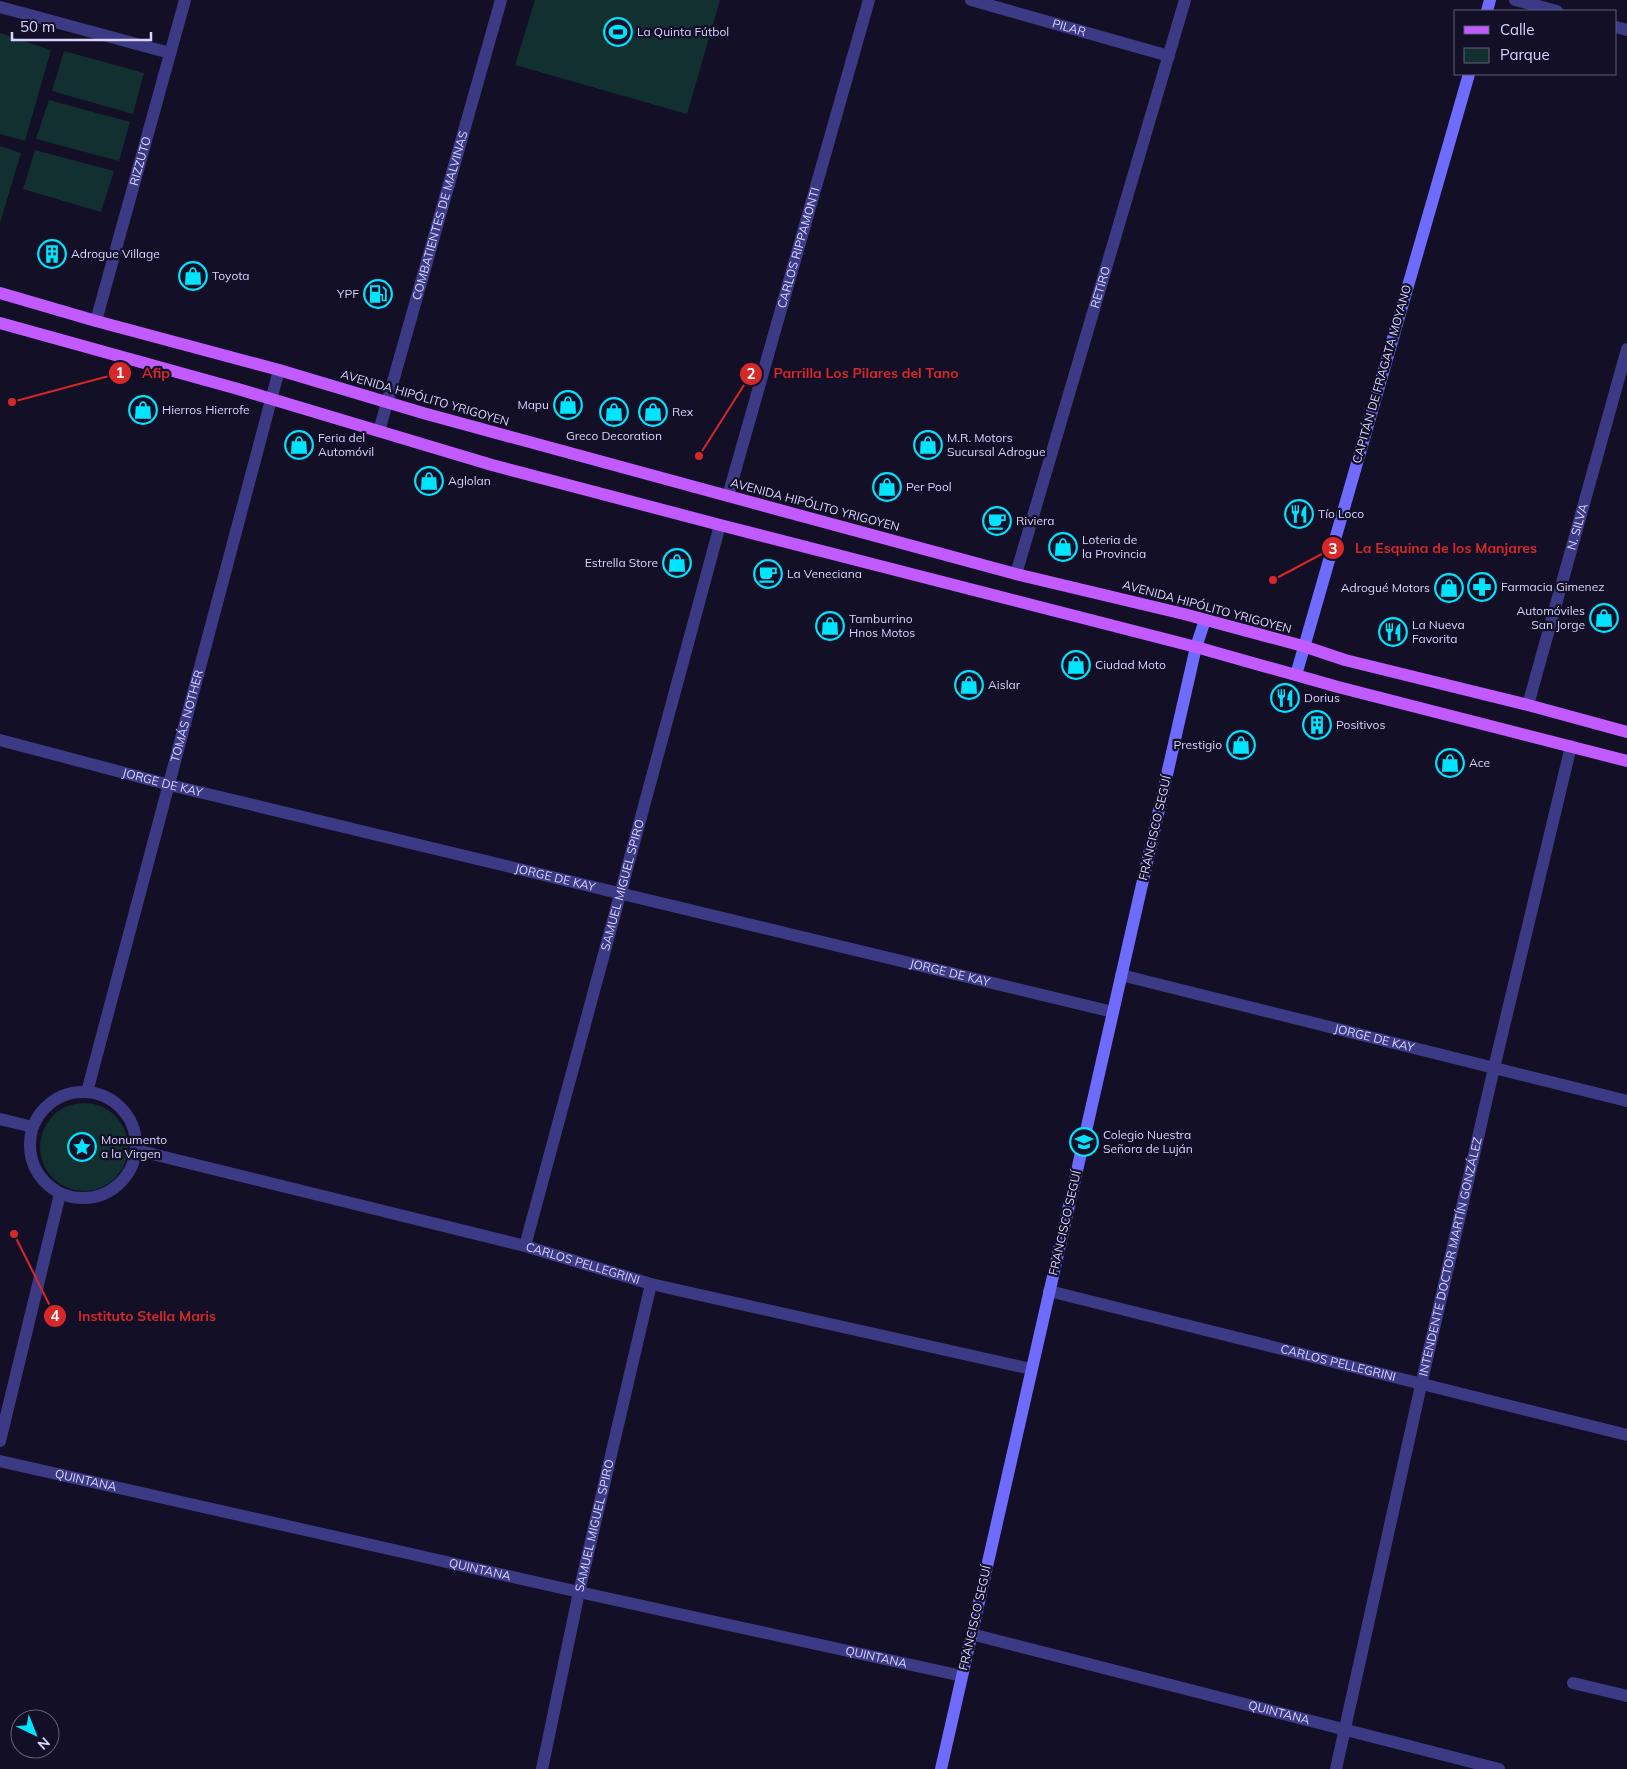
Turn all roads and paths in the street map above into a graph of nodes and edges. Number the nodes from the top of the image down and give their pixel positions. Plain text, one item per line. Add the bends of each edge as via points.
1 (186, 0) edge
2 (501, 0) edge
3 (868, 0) edge
4 (971, 0) edge
5 (1185, 0) edge
6 (1515, 0) edge
7 (0, 7) edge
8 (1553, 10) edge
9 (170, 53) junction
10 (1169, 56) junction
11 (1469, 75) edge
12 (0, 293) edge
13 (96, 321) junction
14 (0, 323) edge
15 (1627, 349) edge
16 (279, 370) junction
17 (272, 400) junction
18 (387, 402) junction
19 (379, 431) junction
20 (728, 496) junction
21 (720, 525) junction
22 (1016, 574) junction
23 (1205, 620) junction
24 (1303, 646) junction
25 (1196, 648) junction
26 (1296, 675) junction
27 (1528, 705) junction
28 (1627, 732) edge
29 (0, 740) edge
30 (1571, 746) junction
31 (1627, 761) edge
32 (170, 784) junction
33 (620, 894) junction
34 (1121, 975) junction
35 (1112, 1012) junction
36 (1494, 1068) junction
37 (87, 1092) junction
38 (1627, 1101) edge
39 (0, 1119) edge
40 (33, 1127) junction
41 (136, 1150) junction
42 (60, 1194) junction
43 (525, 1246) junction
44 (651, 1284) junction
45 (1049, 1291) junction
46 (1031, 1369) junction
47 (1421, 1385) junction
48 (1627, 1435) edge
49 (0, 1441) edge
50 (0, 1461) edge
51 (579, 1592) junction
52 (971, 1634) junction
53 (962, 1676) junction
54 (1574, 1683) dead end
55 (1627, 1696) edge
56 (1344, 1728) junction
57 (542, 1769) edge
58 (941, 1769) edge
59 (1336, 1769) edge
60 (1499, 1769) edge

1 - 9 street, RIZZUTO
2 - 18 street, COMBATIENTES DE MALVINAS
3 - 20 street, CARLOS RIPPAMONTI
4 - 10 street, PILAR
5 - 10 street, RETIRO
6 - 8 street
7 - 9 street
9 - 13 street, RIZZUTO
10 - 22 street, RETIRO
11 - 24 street, CAPITÁN DE FRAGATA MOYANO
12 - 13 main road, AVENIDA HIPÓLITO YRIGOYEN
13 - 16 main road, AVENIDA HIPÓLITO YRIGOYEN
14 - 17 main road
15 - 27 street, N. SILVA
16 - 17 street, TOMÁS NOTHER
16 - 18 main road, AVENIDA HIPÓLITO YRIGOYEN
17 - 19 main road
17 - 32 street, TOMÁS NOTHER
18 - 19 street, COMBATIENTES DE MALVINAS
18 - 20 main road, AVENIDA HIPÓLITO YRIGOYEN
19 - 21 main road via 492,465
20 - 22 main road, AVENIDA HIPÓLITO YRIGOYEN
21 - 25 main road
21 - 33 street, SAMUEL MIGUEL SPIRO
22 - 23 main road, AVENIDA HIPÓLITO YRIGOYEN
23 - 24 main road, AVENIDA HIPÓLITO YRIGOYEN
23 - 25 street
24 - 26 street, CAPITÁN DE FRAGATA MOYANO
24 - 27 main road, AVENIDA HIPÓLITO YRIGOYEN via 1345,660
25 - 26 main road
25 - 34 street, FRANCISCO SEGUÍ
26 - 30 main road
27 - 28 main road, AVENIDA HIPÓLITO YRIGOYEN
29 - 32 street, JORGE DE KAY
30 - 31 main road
30 - 36 street, INTENDENTE DOCTOR MARTÍN GONZÁLEZ
32 - 33 street, JORGE DE KAY
32 - 37 street, TOMÁS NOTHER
33 - 35 street, JORGE DE KAY
33 - 43 street, SAMUEL MIGUEL SPIRO
34 - 35 street, FRANCISCO SEGUÍ
34 - 36 street, JORGE DE KAY
35 - 45 street, FRANCISCO SEGUÍ
36 - 38 street, JORGE DE KAY
36 - 47 street, INTENDENTE DOCTOR MARTÍN GONZÁLEZ
37 - 40 street via 54,1100 41,1112
37 - 41 street via 118,1105 135,1133
39 - 40 street
40 - 42 street via 31,1158 37,1173
41 - 42 street via 125,1177 103,1194 74,1198
41 - 43 street, CARLOS PELLEGRINI
42 - 49 street
43 - 44 street, CARLOS PELLEGRINI
44 - 46 street, CARLOS PELLEGRINI
44 - 51 street, SAMUEL MIGUEL SPIRO
45 - 46 street, FRANCISCO SEGUÍ
45 - 47 street, CARLOS PELLEGRINI
46 - 52 street, FRANCISCO SEGUÍ
47 - 48 street, CARLOS PELLEGRINI
47 - 56 street, INTENDENTE DOCTOR MARTÍN GONZÁLEZ
50 - 51 street, QUINTANA
51 - 53 street, QUINTANA
51 - 57 street, SAMUEL MIGUEL SPIRO
52 - 53 street, FRANCISCO SEGUÍ
52 - 56 street, QUINTANA
53 - 58 street, FRANCISCO SEGUÍ
54 - 55 street
56 - 59 street, INTENDENTE DOCTOR MARTÍN GONZÁLEZ
56 - 60 street, QUINTANA

